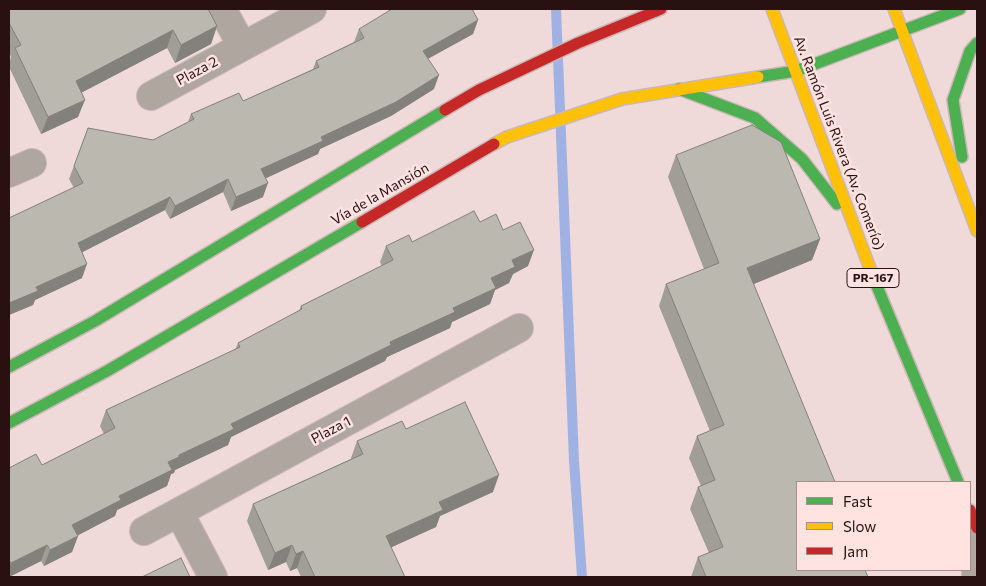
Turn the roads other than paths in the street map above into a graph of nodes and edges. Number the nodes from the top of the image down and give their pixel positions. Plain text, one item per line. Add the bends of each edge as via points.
1 (222, 9) edge
2 (312, 9) edge
3 (658, 9) edge
4 (772, 9) edge
5 (894, 9) edge
6 (960, 9) edge
7 (902, 30) junction
8 (977, 43) edge
9 (242, 46) junction
10 (796, 70) junction
11 (679, 89) junction
12 (151, 96) dead end
13 (971, 213) junction
14 (854, 226) junction
15 (977, 231) edge
16 (519, 328) dead end
17 (9, 368) edge
18 (9, 424) edge
19 (958, 481) edge
20 (179, 512) junction
21 (971, 513) edge
22 (977, 528) edge
23 (144, 531) dead end
24 (214, 577) edge
25 (976, 577) edge

1 - 9 street
2 - 9 street, Plaza 2
3 - 17 street via 479,90 95,321
4 - 10 street, Av. Ramón Luis Rivera (Av. Comerío) / PR-167
5 - 7 street
6 - 7 street, Vía de la Mansión
7 - 10 street, Vía de la Mansión
7 - 13 street
8 - 13 street via 970,51 953,100
9 - 12 street, Plaza 2
10 - 11 street, Vía de la Mansión
10 - 14 street, Av. Ramón Luis Rivera (Av. Comerío) / PR-167
11 - 14 street via 755,118 802,159
11 - 18 street, Vía de la Mansión via 622,99 507,137 107,371
13 - 15 street
14 - 19 street, Av. Ramón Luis Rivera (Av. Comerío) / PR-167
16 - 20 street, Plaza 1
20 - 23 street, Plaza 1
20 - 24 street
21 - 22 street
22 - 25 street

